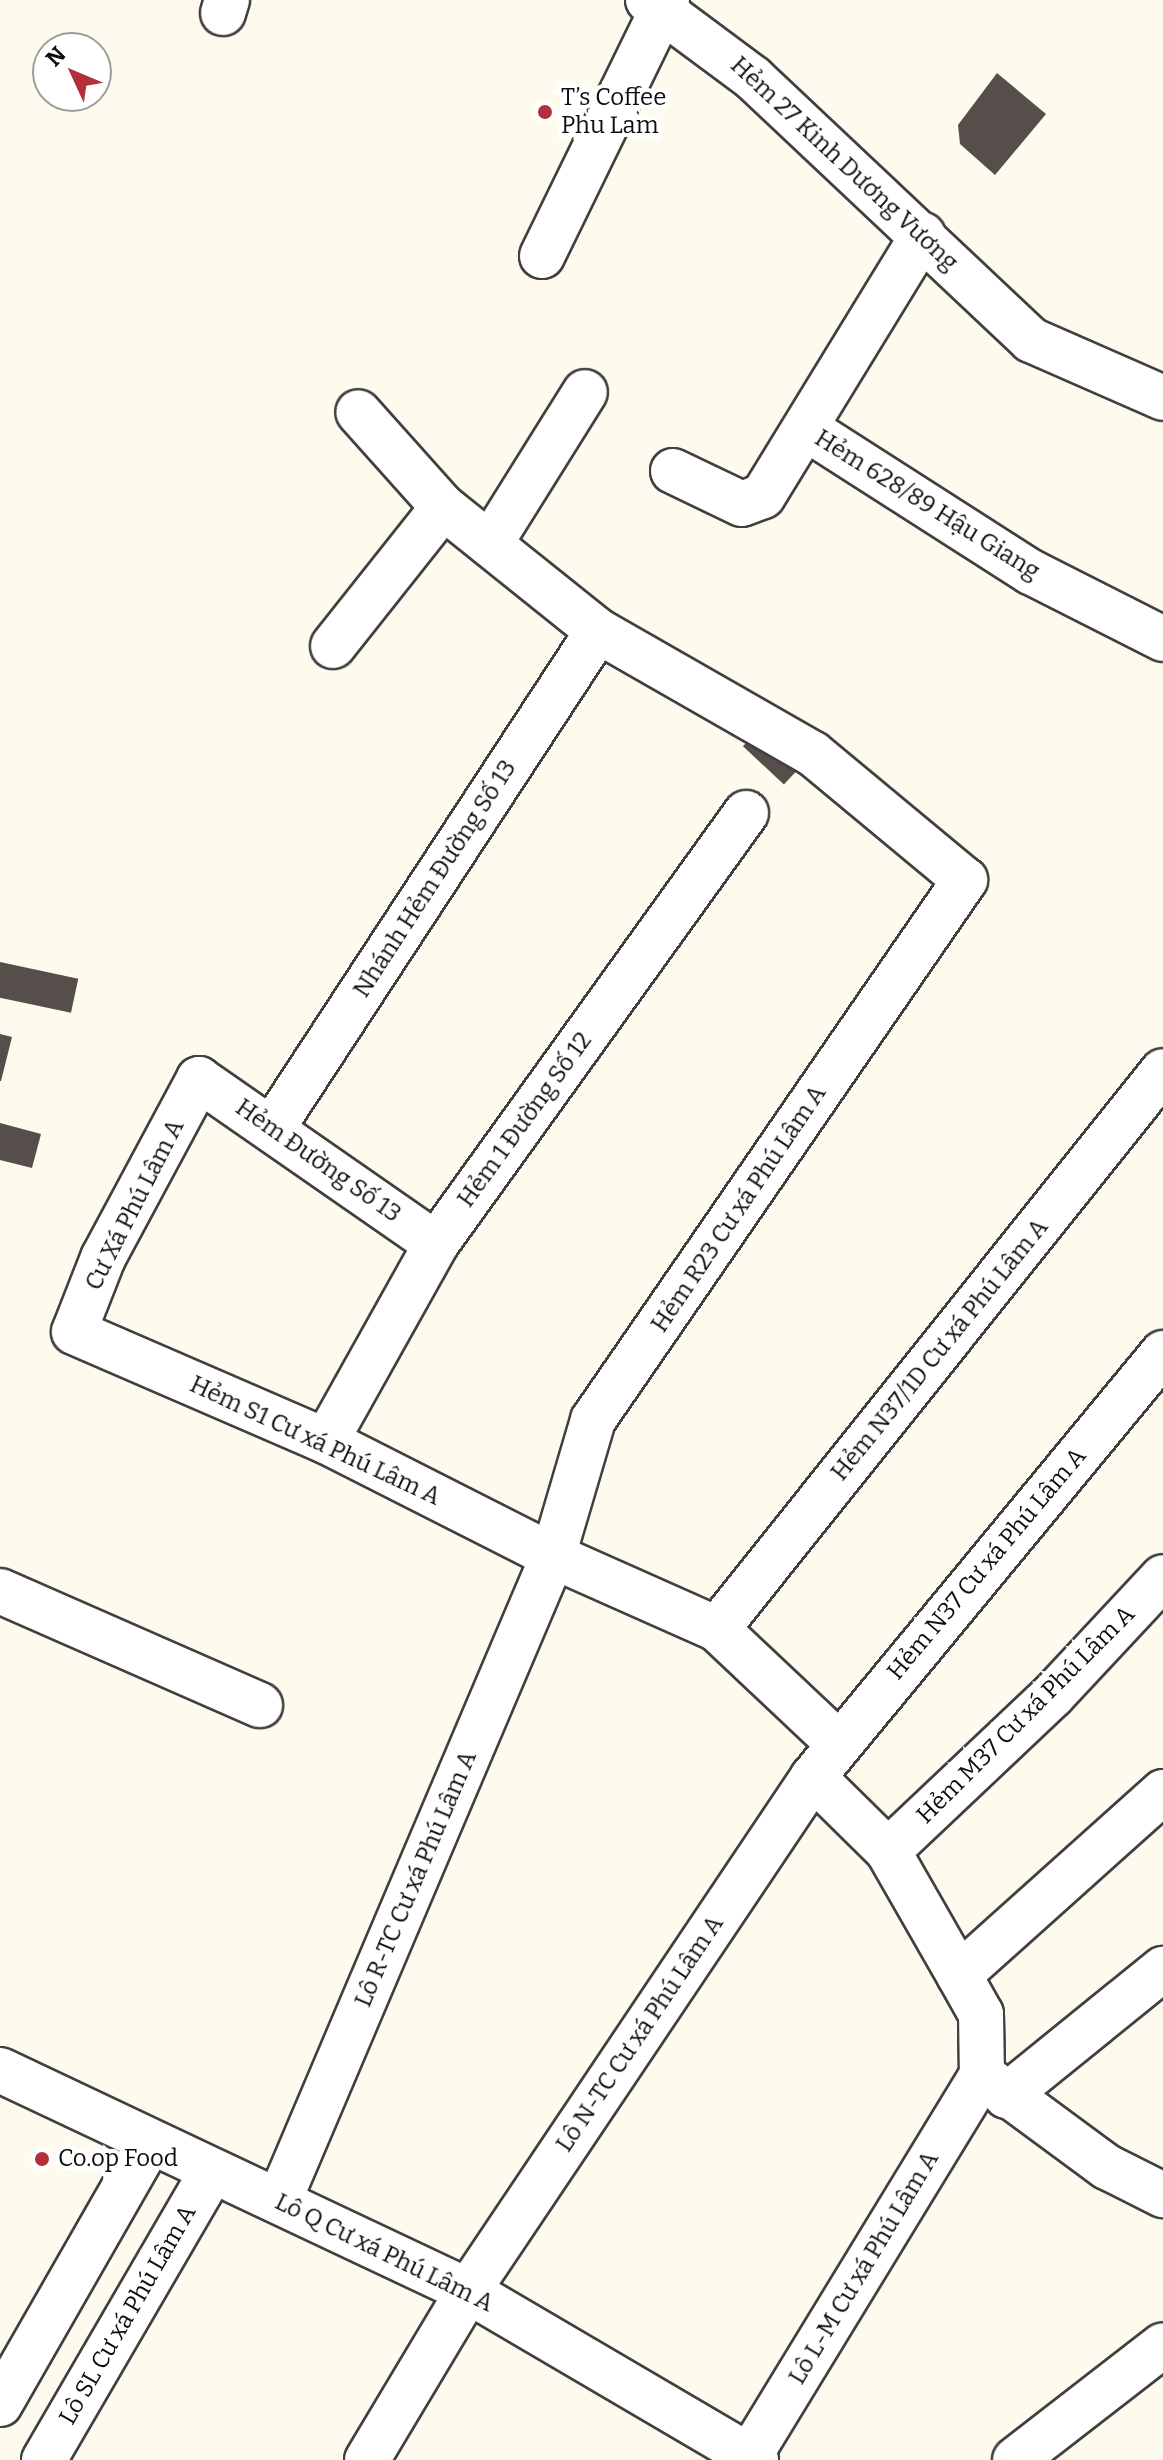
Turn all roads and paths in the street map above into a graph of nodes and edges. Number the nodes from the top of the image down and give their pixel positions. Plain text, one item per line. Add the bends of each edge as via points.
1 (660, 2) edge
2 (923, 235) junction
3 (542, 256) dead end
4 (585, 392) dead end
5 (1163, 398) edge
6 (358, 412) dead end
7 (807, 429) junction
8 (673, 471) dead end
9 (443, 507) junction
10 (490, 544) junction
11 (598, 631) junction
12 (1163, 639) edge
13 (333, 646) dead end
14 (746, 813) dead end
15 (1163, 1071) edge
16 (199, 1079) joint
17 (273, 1127) junction
18 (436, 1244) junction
19 (74, 1332) joint
20 (1163, 1353) edge
21 (326, 1441) junction
22 (553, 1556) junction
23 (1163, 1577) edge
24 (0, 1591) edge
25 (717, 1629) junction
26 (260, 1705) dead end
27 (825, 1760) junction
28 (1163, 1792) edge
29 (888, 1851) junction
30 (1163, 1969) edge
31 (959, 1975) junction
32 (0, 2070) edge
33 (994, 2086) junction
34 (150, 2142) junction
35 (212, 2171) junction
36 (1163, 2195) edge
37 (279, 2201) junction
38 (468, 2291) junction
39 (1163, 2345) edge
40 (0, 2404) edge
41 (751, 2459) edge
42 (44, 2460) edge
43 (367, 2460) edge
44 (1015, 2460) edge

1 - 2 street, Hẻm 27 Kinh Dương Vương
1 - 3 street
2 - 5 street, Hẻm 27 Kinh Dương Vương via 1031,340
2 - 7 street, Hẻm 628/89 Hậu Giang
4 - 10 street
6 - 9 street
7 - 8 street via 755,503 742,504
7 - 12 street, Hẻm 628/89 Hậu Giang via 1031,572
9 - 10 street
9 - 13 street
10 - 11 street
11 - 17 street, Nhánh Hẻm Đường Số 13
11 - 22 street, Hẻm R23 Cư xá Phú Lâm A via 813,754 965,880 593,1420
14 - 18 street, Hẻm 1 Đường Số 12
15 - 25 street, Hẻm N37/1D Cư xá Phú Lâm A
16 - 17 street, Hẻm Đường Số 13
16 - 19 street, Cư Xá Phú Lâm A via 103,1258
17 - 18 street, Hẻm Đường Số 13
18 - 21 street, Hẻm 1 Đường Số 12
19 - 21 street, Hẻm S1 Cư xá Phú Lâm A
20 - 27 street, Hẻm N37 Cư xá Phú Lâm A
21 - 22 street, Hẻm S1 Cư xá Phú Lâm A
22 - 25 street, Hẻm S1 Cư xá Phú Lâm A
22 - 37 street, Lô R-TC Cư xá Phú Lâm A
23 - 29 street, Hẻm M37 Cư xá Phú Lâm A via 1053,1695
24 - 26 street
25 - 27 street, Hẻm S1 Cư xá Phú Lâm A
27 - 29 street, Hẻm S1 Cư xá Phú Lâm A
27 - 38 street, Lô N-TC Cư xá Phú Lâm A
28 - 31 street
29 - 31 street, Hẻm S1 Cư xá Phú Lâm A
30 - 33 street
31 - 33 street, Hẻm S1 Cư xá Phú Lâm A via 981,2014
32 - 34 street, Lô Q Cư xá Phú Lâm A
33 - 36 street via 1107,2167
33 - 41 street, Lô L-M Cư xá Phú Lâm A
34 - 35 street, Lô Q Cư xá Phú Lâm A
34 - 40 street
35 - 37 street, Lô Q Cư xá Phú Lâm A
35 - 42 street, Lô SL Cư xá Phú Lâm A
37 - 38 street, Lô Q Cư xá Phú Lâm A
38 - 41 street, Lô Q Cư xá Phú Lâm A
38 - 43 street, Lô N-TC Cư xá Phú Lâm A
39 - 44 street

